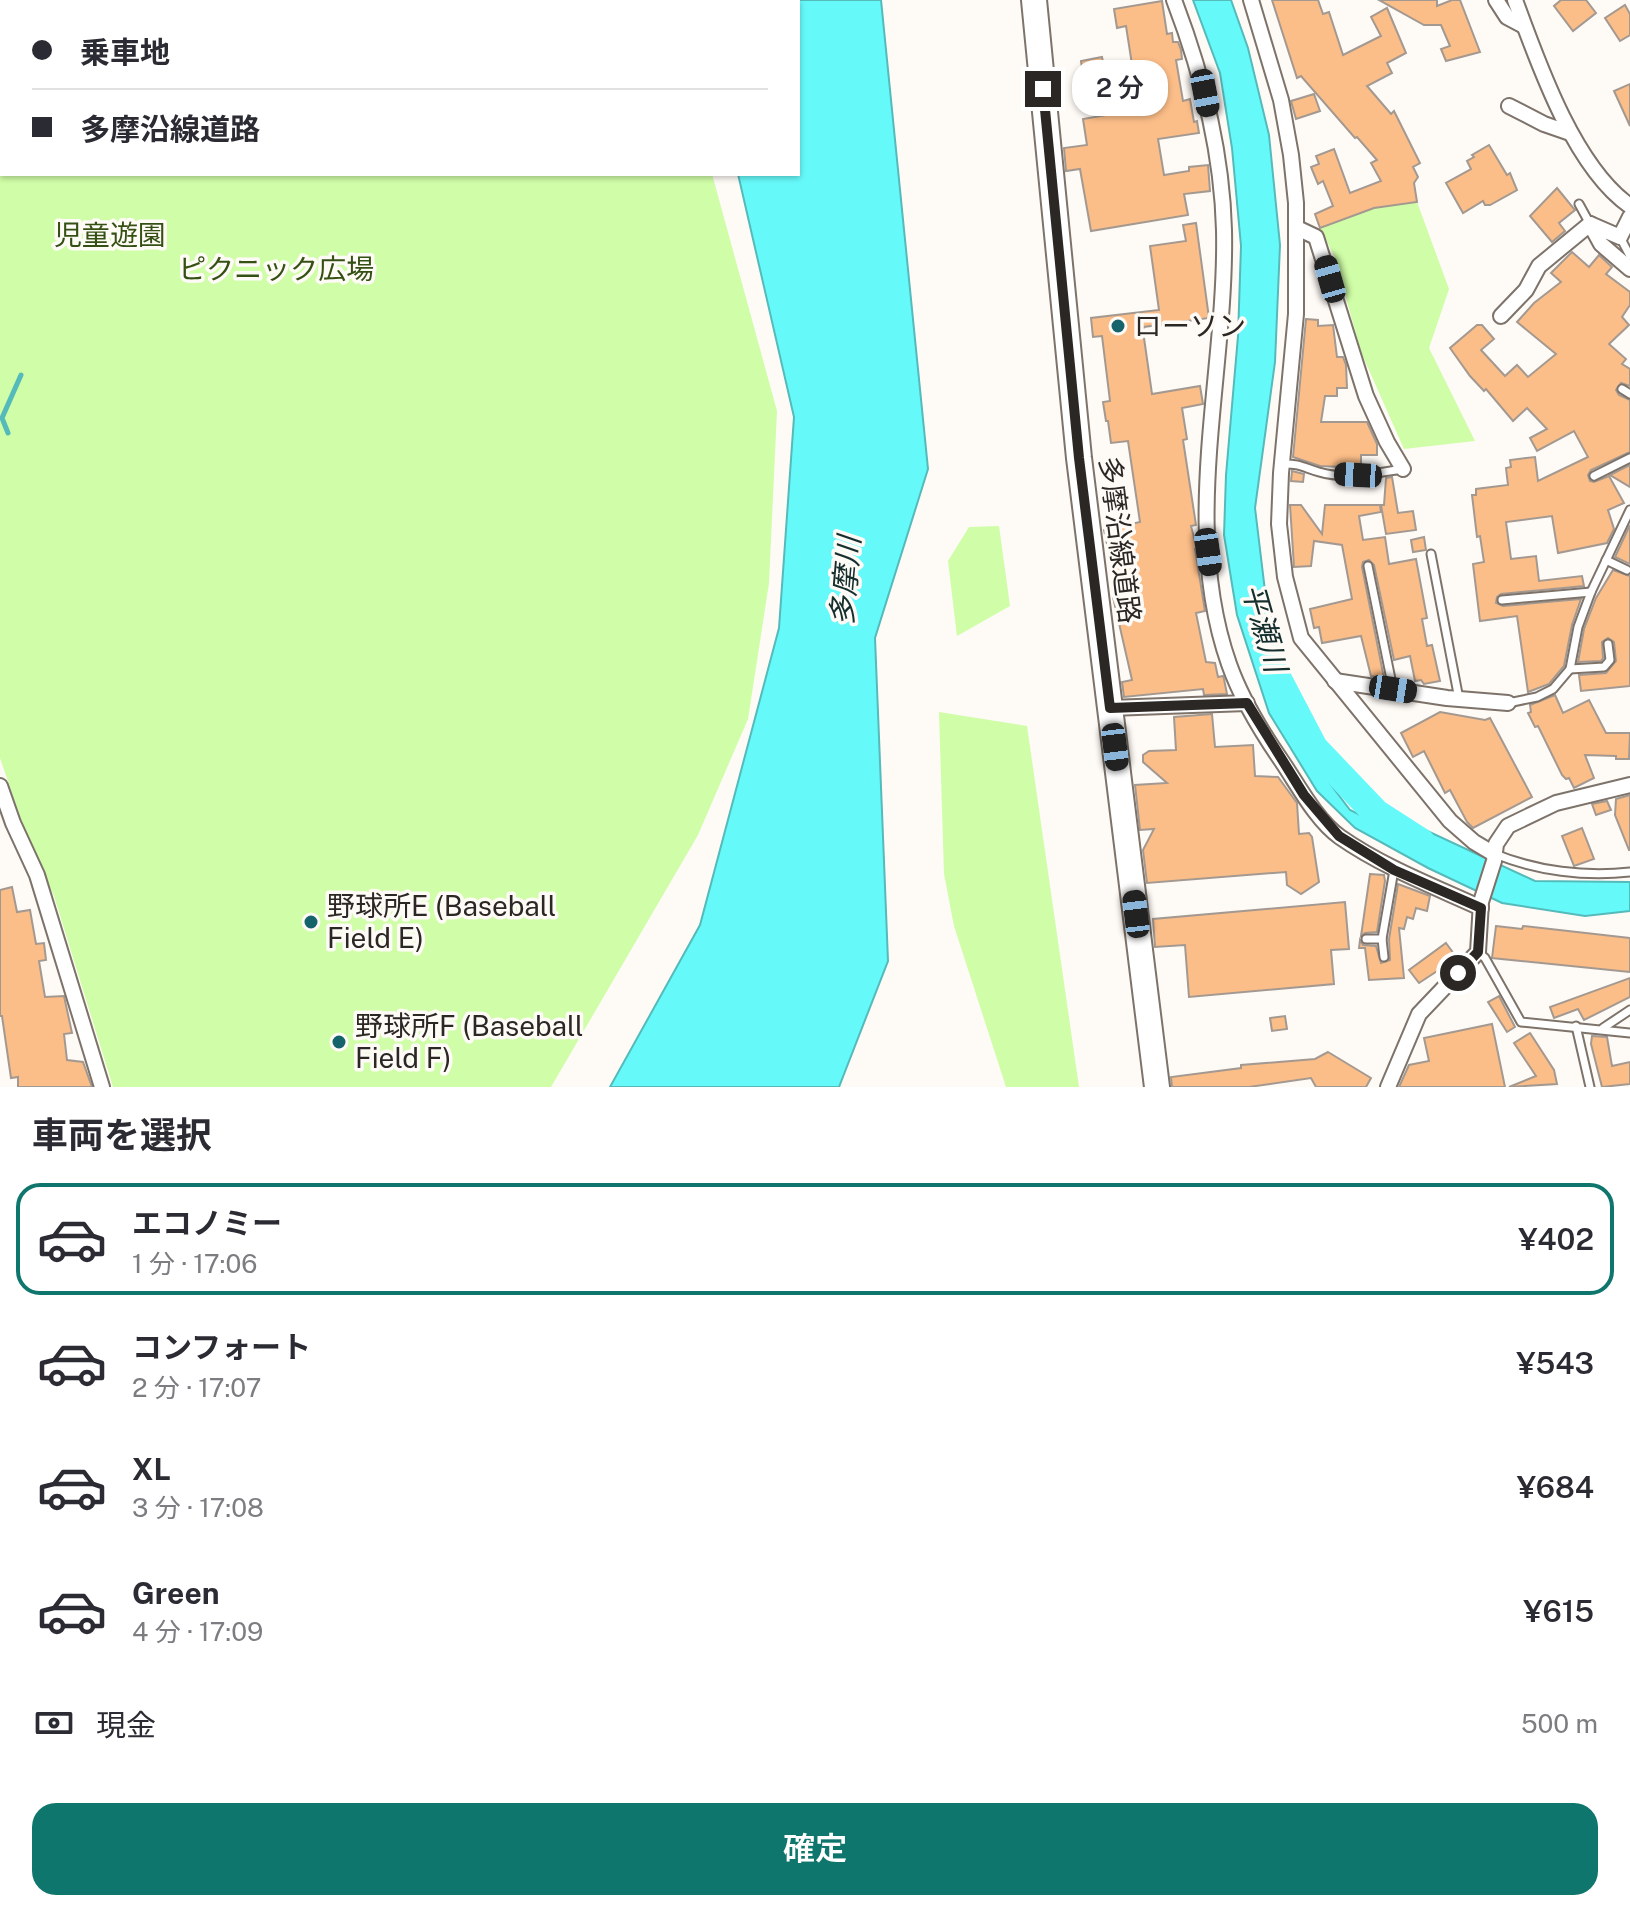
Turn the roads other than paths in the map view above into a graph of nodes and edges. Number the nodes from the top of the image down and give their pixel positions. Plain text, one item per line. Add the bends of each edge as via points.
1 (1034, 0) edge
2 (1174, 0) edge
3 (1251, 0) edge
4 (1496, 0) edge
5 (1515, 0) edge
6 (1524, 26) junction
7 (1509, 106) dead end
8 (1570, 133) junction
9 (1579, 204) dead end
10 (1630, 206) edge
11 (1630, 217) edge
12 (1590, 224) junction
13 (1297, 228) junction
14 (1620, 237) junction
15 (1630, 256) edge
16 (1630, 269) edge
17 (1501, 316) dead end
18 (1622, 389) dead end
19 (1630, 394) edge
20 (1630, 458) edge
21 (1282, 464) junction
22 (1403, 469) joint
23 (1594, 476) dead end
24 (1630, 510) edge
25 (1431, 554) dead end
26 (1606, 560) junction
27 (1368, 566) dead end
28 (1627, 570) dead end
29 (1591, 592) junction
30 (1502, 600) dead end
31 (1608, 644) dead end
32 (1570, 669) junction
33 (1335, 681) junction
34 (1393, 689) junction
35 (1459, 699) junction
36 (1247, 703) junction
37 (1508, 703) joint
38 (1110, 708) junction
39 (1630, 785) edge
40 (0, 786) edge
41 (1494, 857) junction
42 (1394, 870) junction
43 (1630, 872) edge
44 (1481, 905) junction
45 (1366, 939) dead end
46 (1382, 939) junction
47 (1478, 952) junction
48 (1384, 957) dead end
49 (1630, 1010) edge
50 (1576, 1026) junction
51 (1603, 1028) junction
52 (1630, 1033) edge
53 (102, 1087) edge
54 (1157, 1087) edge
55 (1388, 1087) edge
56 (1590, 1087) edge

1 - 38 main road, 多摩沿線道路 via 1079,458
2 - 36 street via 1205,93 1224,229 1208,552 1226,651
3 - 13 street via 1281,100
4 - 6 street via 1507,17
5 - 6 street
6 - 8 street
7 - 8 street
8 - 10 street via 1608,188
9 - 12 lane
11 - 14 street
12 - 14 street
12 - 16 street via 1601,244
12 - 17 street via 1539,266 1526,290
13 - 21 street via 1296,314
13 - 22 street via 1316,237 1366,396
14 - 15 lane
18 - 19 lane
20 - 23 lane
21 - 22 lane via 1358,475
21 - 33 street via 1279,524 1285,577 1301,638
24 - 26 lane
25 - 35 lane
26 - 28 lane
26 - 29 lane
27 - 34 lane
29 - 30 lane
29 - 32 lane
31 - 32 lane via 1610,660 1604,667
32 - 37 lane via 1553,689
33 - 34 street
33 - 41 street via 1450,821
34 - 35 street
35 - 37 street
36 - 38 street
36 - 42 street via 1323,819 1339,836
38 - 54 main road, 多摩沿線道路
39 - 41 street via 1556,803 1508,826
40 - 53 street via 37,875
41 - 43 lane via 1586,873
41 - 44 street
42 - 44 street
42 - 46 lane
44 - 47 street
45 - 46 lane
46 - 48 lane
47 - 50 lane via 1521,1022
47 - 55 street via 1419,1014
49 - 51 lane
50 - 51 lane
50 - 56 lane
51 - 52 lane

